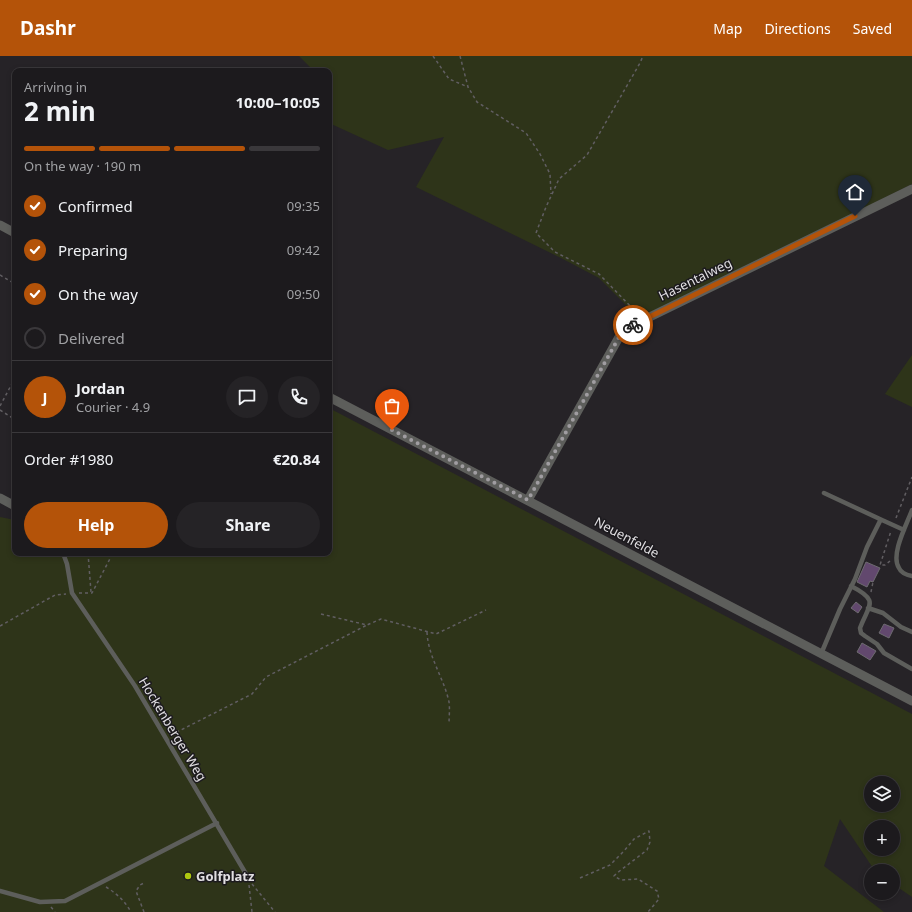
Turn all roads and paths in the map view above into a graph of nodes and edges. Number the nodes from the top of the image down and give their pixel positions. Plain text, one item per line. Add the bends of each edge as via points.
1 (433, 56) edge
2 (460, 56) edge
3 (643, 56) edge
4 (468, 87) junction
5 (912, 189) edge
6 (546, 207) junction
7 (0, 225) edge
8 (12, 231) edge
9 (0, 275) edge
10 (12, 282) edge
11 (642, 320) junction
12 (12, 384) edge
13 (332, 399) edge
14 (0, 406) edge
15 (0, 410) edge
16 (12, 418) edge
17 (912, 477) edge
18 (824, 493) dead end
19 (0, 498) edge
20 (528, 500) junction
21 (12, 504) edge
22 (912, 510) edge
23 (882, 520) junction
24 (893, 525) junction
25 (904, 530) junction
26 (64, 556) edge
27 (88, 556) edge
28 (111, 556) edge
29 (891, 559) dead end
30 (912, 576) edge
31 (873, 582) dead end
32 (851, 586) junction
33 (72, 594) junction
34 (92, 594) junction
35 (870, 598) junction
36 (868, 608) junction
37 (486, 610) dead end
38 (321, 614) dead end
39 (367, 625) junction
40 (0, 626) edge
41 (427, 632) junction
42 (912, 632) edge
43 (820, 654) junction
44 (912, 668) edge
45 (911, 698) edge
46 (449, 724) dead end
47 (166, 739) junction
48 (217, 823) junction
49 (580, 878) dead end
50 (249, 879) junction
51 (100, 883) junction
52 (144, 883) dead end
53 (0, 891) edge
54 (131, 912) edge
55 (144, 912) edge
56 (252, 912) edge
57 (275, 912) edge
58 (648, 912) edge

1 - 4 path via 450,79
2 - 4 path
3 - 6 path via 587,155 559,179
4 - 6 path via 477,102 526,133 540,154 550,174 552,194
5 - 11 street, Hasentalweg
6 - 11 path via 536,233 555,252 599,274
7 - 8 street
9 - 10 path
11 - 20 street, Hasentalweg via 623,330
12 - 14 path
13 - 20 street, Neuenfelde
15 - 16 path
17 - 24 path
18 - 23 lane
19 - 21 street
20 - 43 street, Neuenfelde
22 - 25 lane
23 - 24 lane
23 - 32 lane via 866,547
24 - 25 lane
24 - 29 path via 880,565 890,563
25 - 30 lane via 896,562 899,569
26 - 33 lane, Hockenberger Weg
27 - 34 path
28 - 34 path
31 - 35 path
32 - 35 lane
32 - 43 lane
33 - 34 path
33 - 40 path via 55,595
33 - 47 lane, Hockenberger Weg via 135,686
35 - 36 lane
36 - 42 lane via 883,613 901,628
36 - 44 lane via 860,628 861,632 884,653
37 - 41 path via 436,634
38 - 39 path
39 - 41 path via 381,619
39 - 47 path via 266,678 252,694
41 - 46 path via 427,642 449,703
43 - 45 street, Neuenfelde
47 - 48 lane, Hockenberger Weg
48 - 50 lane, Hockenberger Weg
48 - 51 lane
49 - 58 path via 610,865 634,839 649,831 650,842 647,850 614,876 621,880 638,879 657,891 659,899
50 - 56 path
50 - 57 path
51 - 53 lane via 65,901 40,902
51 - 54 path via 114,892
52 - 55 path via 136,891

